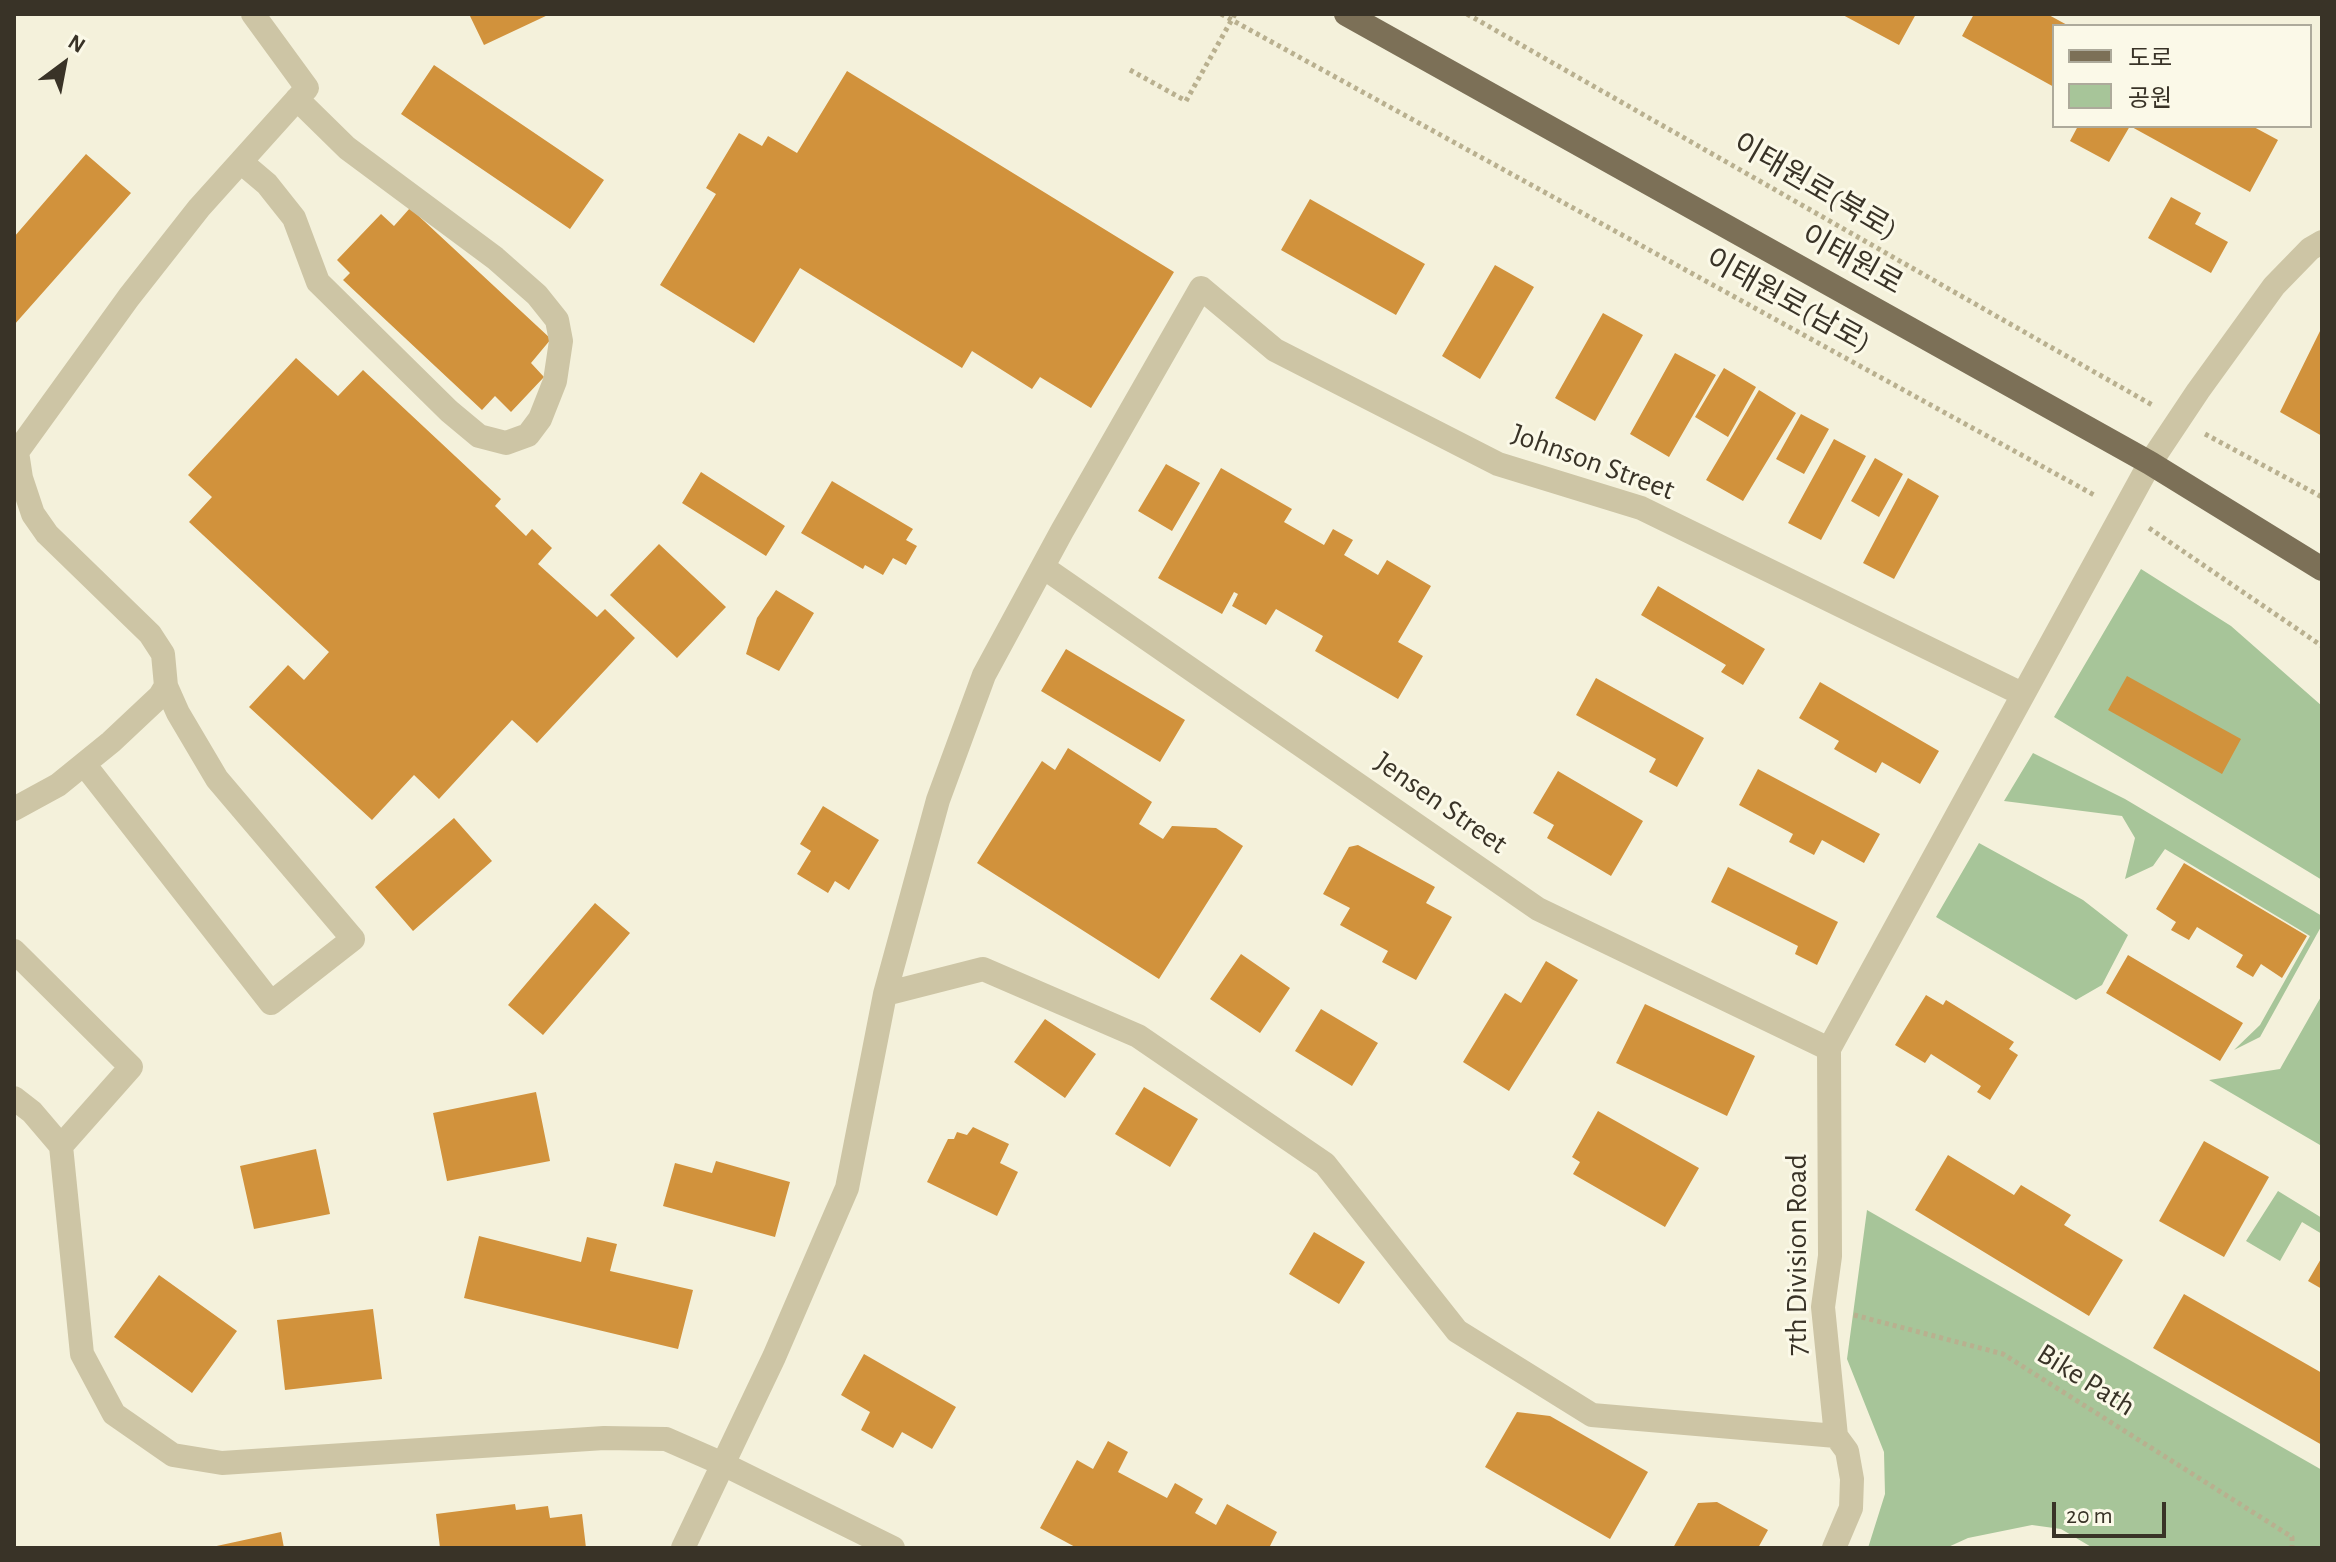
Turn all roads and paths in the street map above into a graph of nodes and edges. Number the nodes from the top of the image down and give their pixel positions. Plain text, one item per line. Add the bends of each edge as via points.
1 (253, 14) edge
2 (1221, 14) edge
3 (1235, 14) edge
4 (1346, 14) edge
5 (1467, 14) edge
6 (1130, 70) dead end
7 (297, 99) junction
8 (241, 162) junction
9 (2322, 242) edge
10 (2141, 398) dead end
11 (2179, 419) junction
12 (2150, 463) junction
13 (2322, 497) edge
14 (2124, 511) junction
15 (1043, 567) junction
16 (2322, 569) edge
17 (2322, 646) edge
18 (166, 686) junction
19 (2022, 694) junction
20 (84, 764) junction
21 (14, 809) edge
22 (14, 951) edge
23 (885, 994) junction
24 (1829, 1049) junction
25 (14, 1098) edge
26 (61, 1146) junction
27 (1823, 1307) junction
28 (1836, 1436) junction
29 (723, 1464) junction
30 (683, 1548) edge
31 (893, 1548) edge
32 (1834, 1548) edge
33 (2292, 1548) edge

1 - 7 lane via 307,88
2 - 14 path, 이태원로(남로)
3 - 6 path, bridge via 1186,101
4 - 12 main road, 이태원로
5 - 10 path, 이태원로(북로)
7 - 8 lane
7 - 8 lane via 347,148 495,258 557,320 561,341 555,381 528,435 506,443 479,436 449,411 318,282 294,218
8 - 18 lane via 129,297 17,452 33,514 150,634 163,654
9 - 11 lane via 2274,286
11 - 12 lane
11 - 13 path
12 - 14 lane
12 - 16 main road, 이태원로
14 - 17 path, 이태원로(남로)
14 - 19 lane
15 - 19 lane, Johnson Street via 1201,288 1275,350 1498,464 1641,508
15 - 23 lane via 984,675 952,759
15 - 24 lane, Jensen Street via 1538,909
18 - 20 lane
18 - 20 lane via 217,779 353,939 271,1003
19 - 24 lane
20 - 21 lane
22 - 26 lane via 131,1067
23 - 28 lane via 983,969 1138,1036 1325,1164 1457,1331 1592,1415
23 - 29 lane via 847,1188
24 - 27 lane, 7th Division Road via 1830,1256
25 - 26 lane
26 - 29 lane via 82,1354 114,1414 173,1455 222,1463 604,1438 666,1439
27 - 28 lane, 7th Division Road
27 - 33 path, Bike Path via 2003,1354 2292,1537
28 - 32 lane, 7th Division Road via 1847,1451 1852,1479 1851,1508
29 - 30 lane
29 - 31 lane

